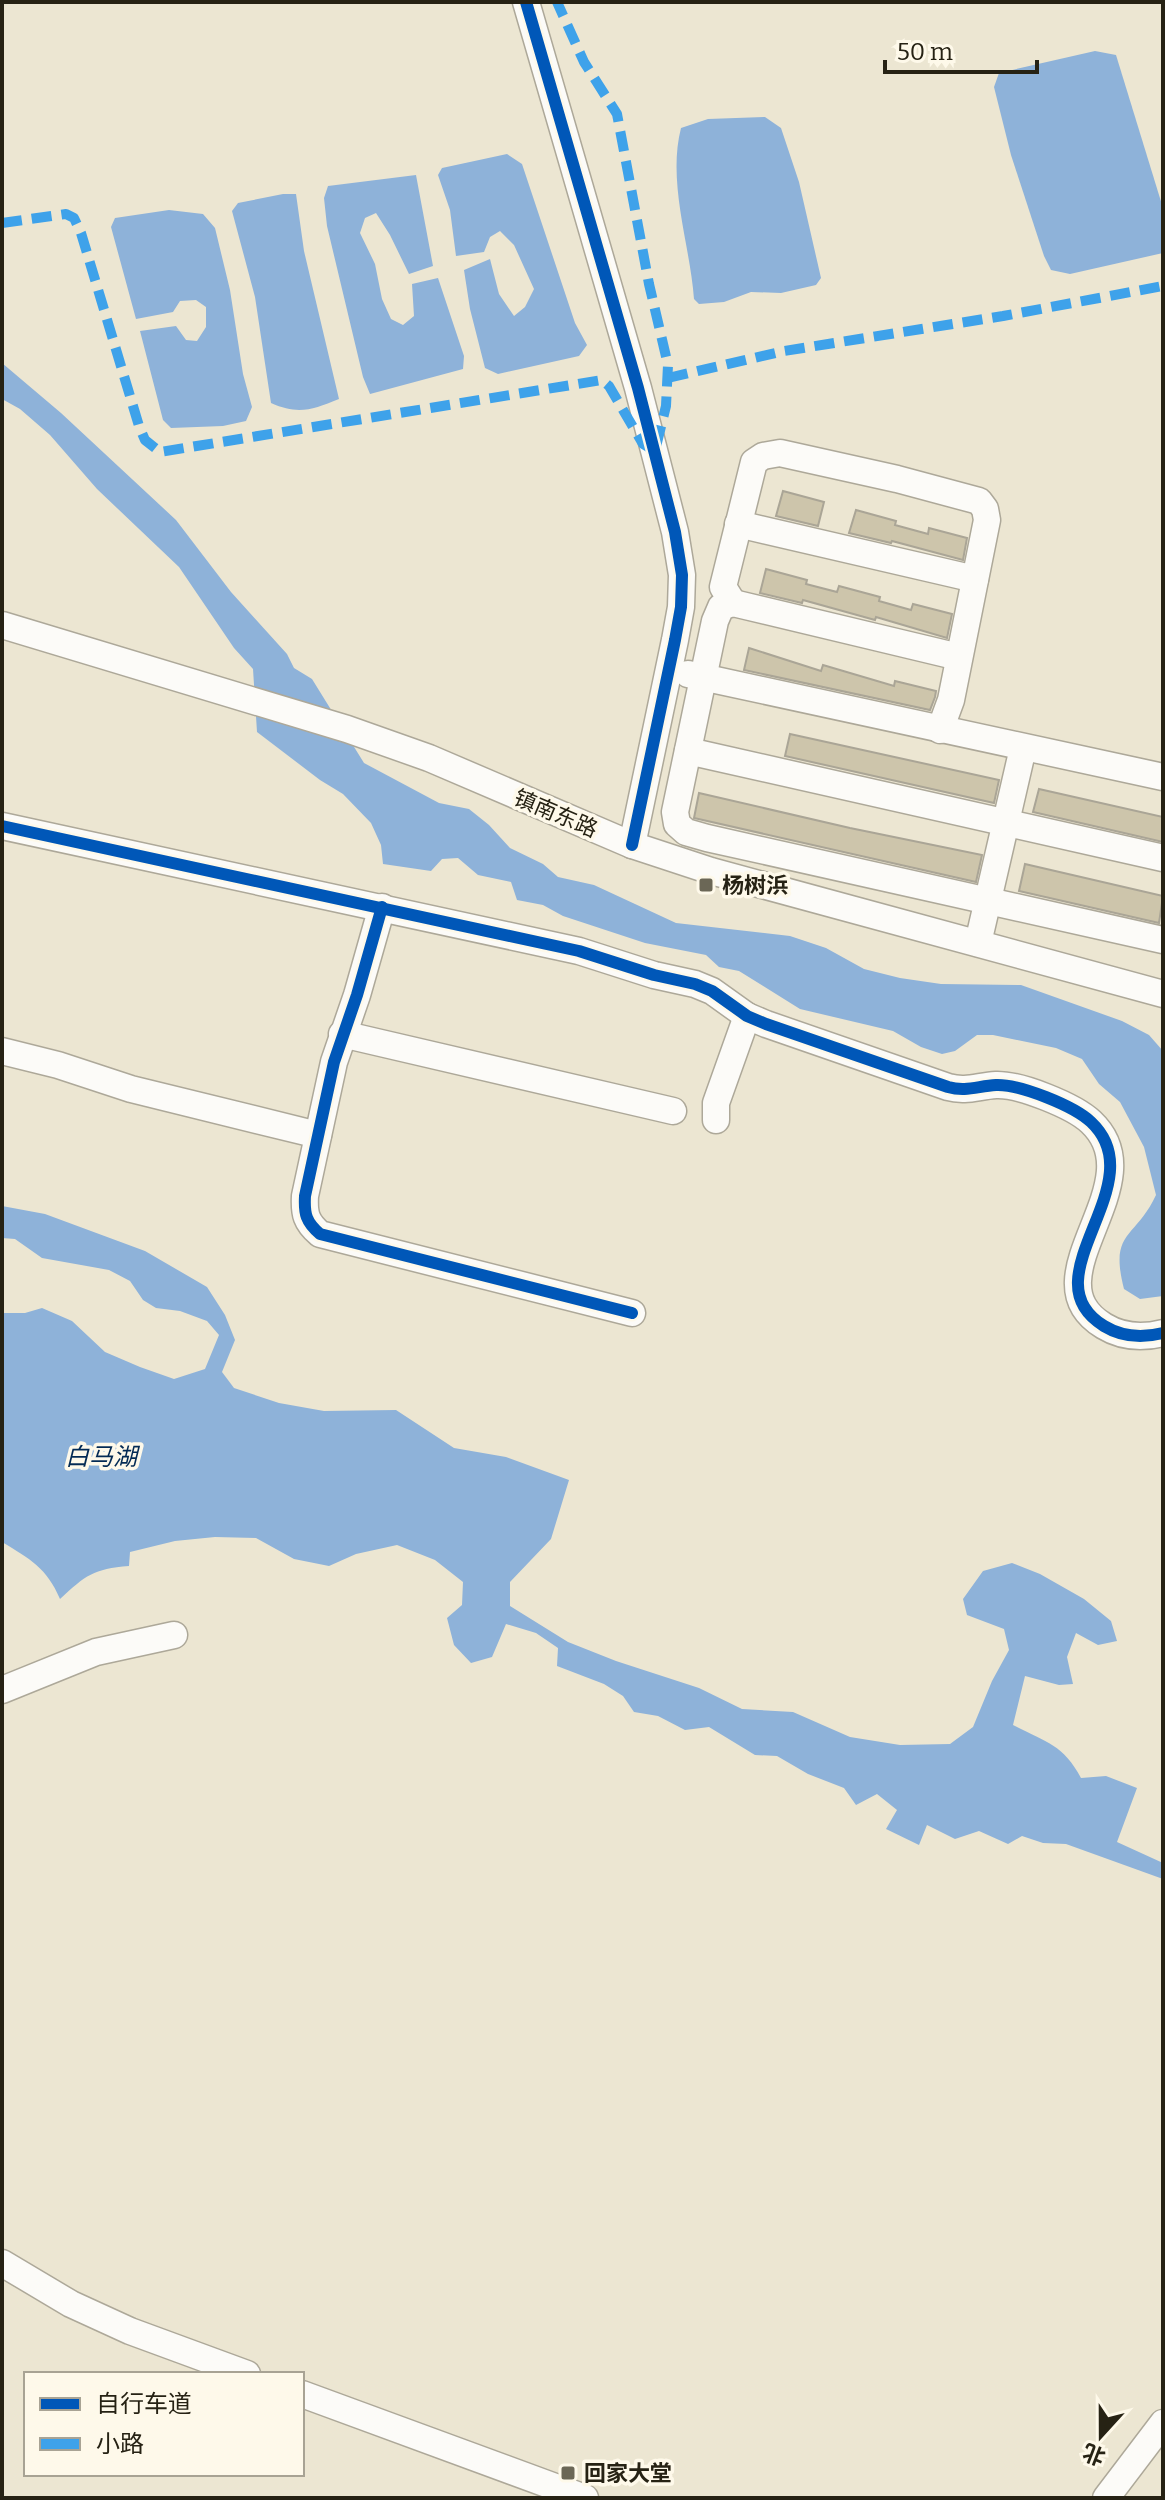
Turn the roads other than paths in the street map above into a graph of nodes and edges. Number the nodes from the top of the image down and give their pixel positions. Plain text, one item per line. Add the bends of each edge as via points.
1 (526, 2) edge
2 (738, 524) junction
3 (975, 579) junction
4 (733, 603) junction
5 (2, 625) edge
6 (959, 657) junction
7 (669, 670) junction
8 (703, 678) junction
9 (940, 730) junction
10 (1023, 748) junction
11 (688, 751) junction
12 (1163, 777) edge
13 (1006, 823) junction
14 (2, 826) edge
15 (632, 845) junction
16 (1163, 858) edge
17 (988, 901) junction
18 (382, 907) junction
19 (1163, 940) edge
20 (978, 943) junction
21 (1163, 994) edge
22 (747, 1016) junction
23 (342, 1034) junction
24 (2, 1051) edge
25 (673, 1111) dead end
26 (716, 1120) dead end
27 (318, 1135) junction
28 (632, 1313) dead end
29 (1163, 1333) edge
30 (174, 1635) dead end
31 (2, 1690) edge
32 (2, 2263) edge
33 (242, 2372) edge
34 (304, 2395) edge
35 (1163, 2423) edge
36 (585, 2498) edge
37 (1106, 2498) edge

1 - 7 street via 675,532 681,607
2 - 3 street
2 - 3 street via 754,462 763,456 780,453 882,476 979,501 987,520
2 - 4 street via 723,587
3 - 6 street
4 - 6 street
4 - 8 street via 721,607
5 - 15 street, 镇南东路 via 347,729 429,758
6 - 9 street
7 - 8 street
7 - 15 street
8 - 9 street
8 - 11 street
9 - 10 street
10 - 12 street
10 - 13 street
11 - 13 street
11 - 17 street via 675,812 677,824 686,832
13 - 16 street
13 - 17 street
14 - 18 street
15 - 20 street, 镇南东路
17 - 19 street
17 - 20 street
18 - 22 street via 579,951 695,984
18 - 23 street
20 - 21 street, 镇南东路
22 - 26 street via 716,1103
22 - 29 street via 961,1091 1006,1085 1090,1121 1108,1148 1111,1176 1079,1266 1079,1295 1094,1320 1111,1331 1129,1336
23 - 25 street
23 - 27 street
24 - 27 street
27 - 28 street via 304,1214 320,1234
30 - 31 street via 96,1652
32 - 33 street via 130,2331
34 - 36 street
35 - 37 street

